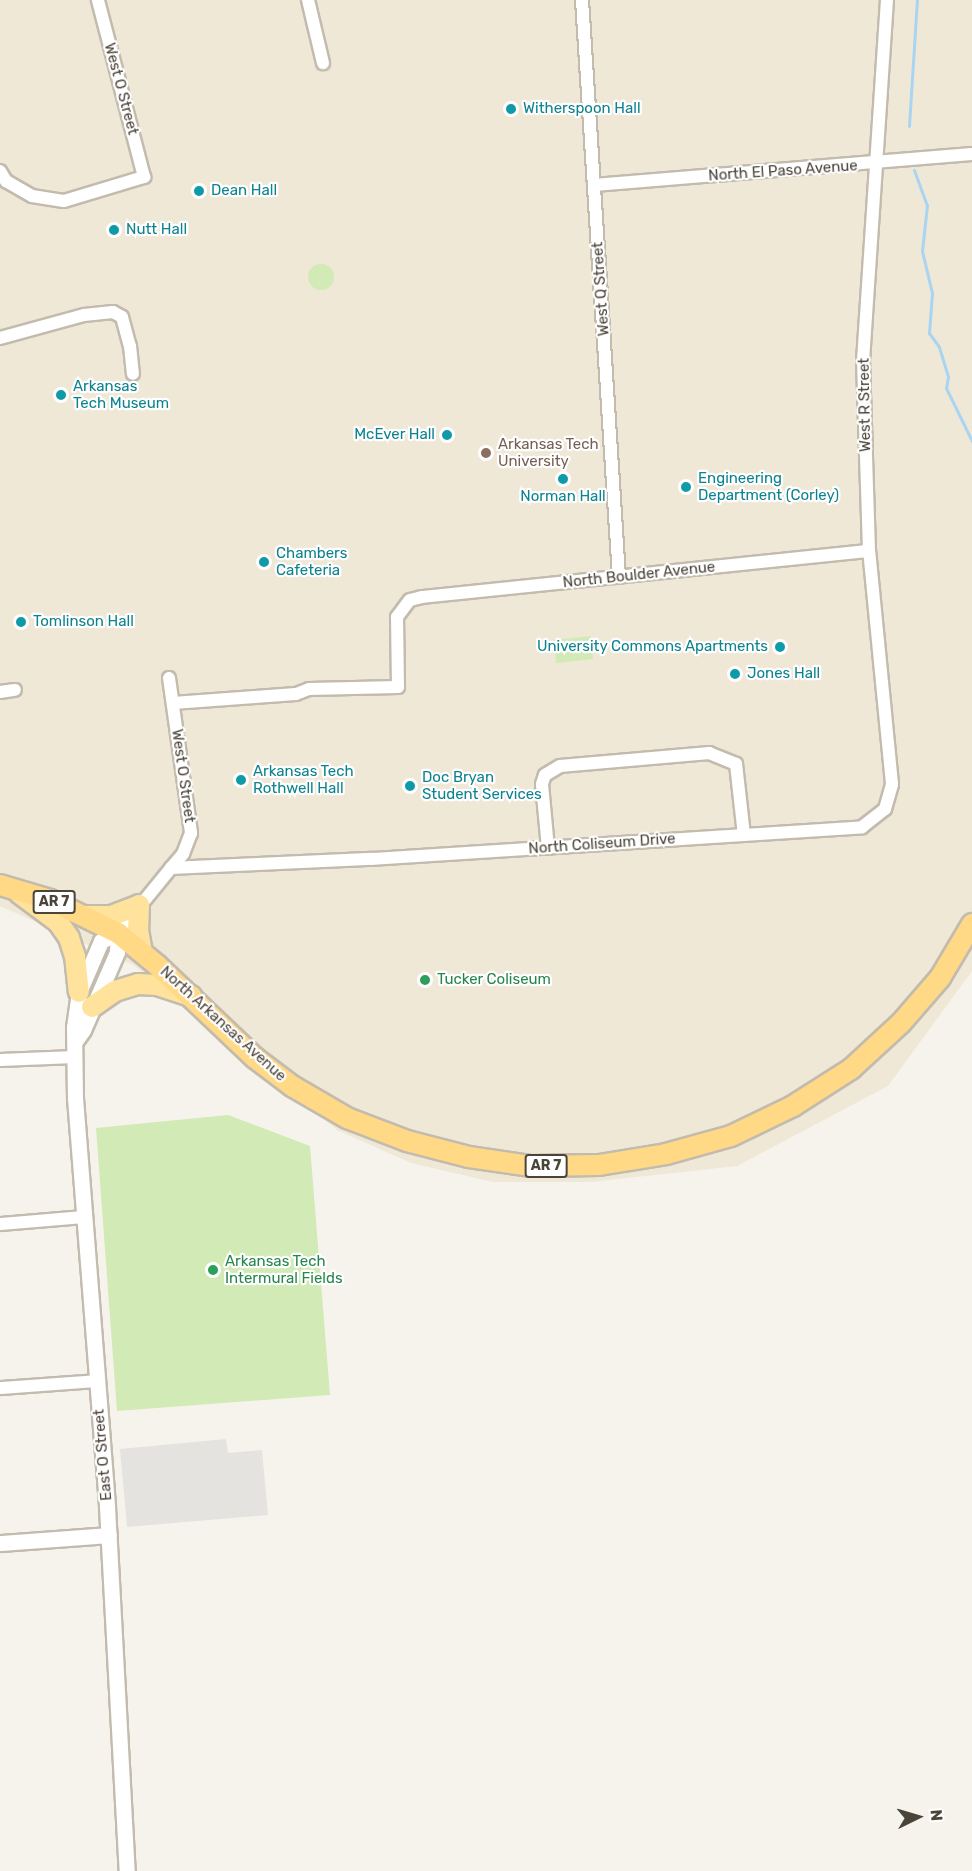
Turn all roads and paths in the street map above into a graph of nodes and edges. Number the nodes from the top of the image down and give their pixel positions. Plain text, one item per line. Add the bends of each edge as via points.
1 (98, 0) edge
2 (308, 0) edge
3 (582, 0) edge
4 (886, 0) edge
5 (323, 63) dead end
6 (972, 154) edge
7 (875, 164) junction
8 (0, 171) edge
9 (594, 185) junction
10 (0, 338) edge
11 (133, 374) dead end
12 (869, 551) junction
13 (620, 577) junction
14 (169, 678) dead end
15 (15, 690) dead end
16 (0, 692) edge
17 (173, 702) junction
18 (885, 809) joint
19 (744, 835) junction
20 (548, 848) junction
21 (171, 868) junction
22 (6, 886) edge
23 (139, 905) junction
24 (85, 916) junction
25 (972, 924) edge
26 (118, 933) junction
27 (142, 952) junction
28 (191, 996) junction
29 (85, 1000) junction
30 (75, 1057) junction
31 (0, 1060) edge
32 (84, 1217) junction
33 (0, 1224) edge
34 (97, 1382) junction
35 (0, 1388) edge
36 (109, 1535) junction
37 (0, 1544) edge
38 (127, 1871) edge

1 - 8 street, West O Street via 144,177 64,201 32,196 6,181
2 - 5 street
3 - 9 street, West Q Street
4 - 7 street, West R Street
6 - 7 street, North El Paso Avenue
7 - 9 street, North El Paso Avenue
7 - 12 street, West R Street via 863,361
9 - 13 street, West Q Street
10 - 11 street via 84,315 112,312 122,317
12 - 13 street, North Boulder Avenue
12 - 18 street, West R Street via 892,784
13 - 17 street, North Boulder Avenue via 410,600 397,618 398,687 309,689 296,694
14 - 17 street, West O Street
15 - 16 street
17 - 21 street, West O Street via 191,833 183,854
18 - 19 street, North Coliseum Drive via 862,827
19 - 20 street, North Coliseum Drive
19 - 20 street via 736,764 709,753 560,766 545,775 542,784
20 - 21 street, North Coliseum Drive
21 - 23 street, West O Street
22 - 24 highway, North Arkansas Avenue / AR 7
22 - 29 main road via 46,911 65,932
23 - 24 main road via 111,916
23 - 26 street, West O Street
23 - 27 main road
24 - 26 highway, North Arkansas Avenue / AR 7
25 - 28 highway, North Arkansas Avenue / AR 7 via 935,983 901,1023 839,1077 793,1106 731,1136 666,1154 599,1165 531,1166 469,1158 407,1141 347,1118 264,1065
26 - 27 highway, North Arkansas Avenue / AR 7
26 - 29 street, East O Street via 101,941
27 - 28 highway, North Arkansas Avenue / AR 7
28 - 29 main road via 157,985 138,984
29 - 30 street, East O Street via 74,1027
30 - 31 street
30 - 32 street, East O Street
32 - 33 street
32 - 34 street, East O Street
34 - 35 street
34 - 36 street, East O Street
36 - 37 street
36 - 38 street, East O Street

